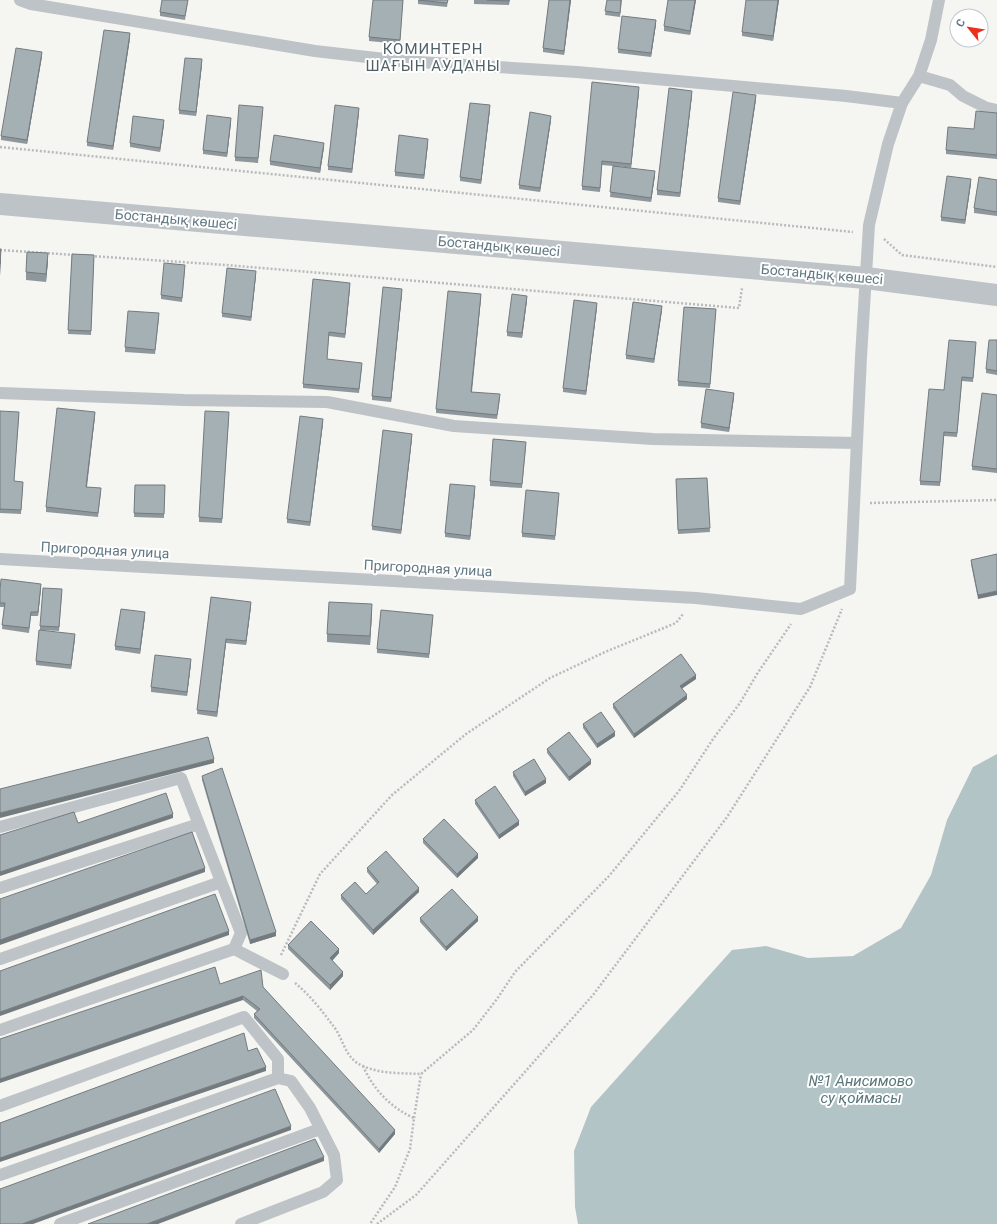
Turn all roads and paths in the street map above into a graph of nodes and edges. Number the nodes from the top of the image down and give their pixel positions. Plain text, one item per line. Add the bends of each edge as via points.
1 (20, 0) edge
2 (939, 0) edge
3 (919, 76) junction
4 (902, 103) junction
5 (997, 110) edge
6 (0, 147) edge
7 (0, 204) edge
8 (868, 234) junction
9 (0, 250) edge
10 (78, 255) edge
11 (86, 256) edge
12 (744, 267) junction
13 (997, 267) edge
14 (866, 278) junction
15 (997, 295) edge
16 (0, 394) edge
17 (857, 443) junction
18 (997, 500) edge
19 (854, 504) junction
20 (0, 559) edge
21 (850, 588) junction
22 (696, 598) junction
23 (801, 609) junction
24 (199, 824) junction
25 (0, 827) edge
26 (221, 882) junction
27 (0, 888) edge
28 (234, 949) junction
29 (0, 959) edge
30 (283, 974) junction
31 (0, 1030) edge
32 (363, 1066) junction
33 (421, 1074) junction
34 (278, 1078) junction
35 (0, 1106) edge
36 (414, 1118) junction
37 (320, 1129) junction
38 (0, 1175) edge
39 (60, 1224) edge
40 (241, 1224) edge
41 (370, 1224) edge
42 (377, 1224) edge

1 - 4 lane via 315,51 394,60 577,72
2 - 3 lane via 931,40
3 - 4 lane
3 - 5 lane via 950,85 963,96
4 - 8 lane via 888,144
6 - 8 path
7 - 12 street, Бостандық көшесі
8 - 13 path via 880,235 902,255
8 - 14 lane
9 - 10 path
11 - 12 path via 234,265 739,308
12 - 14 street, Бостандық көшесі
14 - 15 street, Бостандық көшесі
14 - 17 lane
16 - 17 lane via 327,402 454,426 653,439
17 - 19 lane
18 - 19 path
19 - 21 lane
20 - 22 lane, Пригородная улица
21 - 23 lane, Пригородная улица
21 - 42 path via 810,687 722,823 593,995 416,1195
22 - 23 lane, Пригородная улица
22 - 30 path via 676,623 550,678 466,734 392,796 320,874 280,957
23 - 33 path via 679,791 609,876 514,972 473,1030
24 - 25 lane via 181,778
24 - 26 lane
24 - 27 lane
26 - 28 lane via 241,933
26 - 29 lane
28 - 30 lane
28 - 31 lane
30 - 32 path via 304,990 335,1028 353,1060
32 - 33 path via 386,1072
32 - 36 path via 369,1080 385,1099
33 - 36 path
34 - 35 lane via 278,1059 244,1017
34 - 37 lane via 291,1081 310,1108
34 - 38 lane
36 - 41 path via 410,1149 395,1187
37 - 39 lane
37 - 40 lane via 334,1155 337,1180 323,1192

